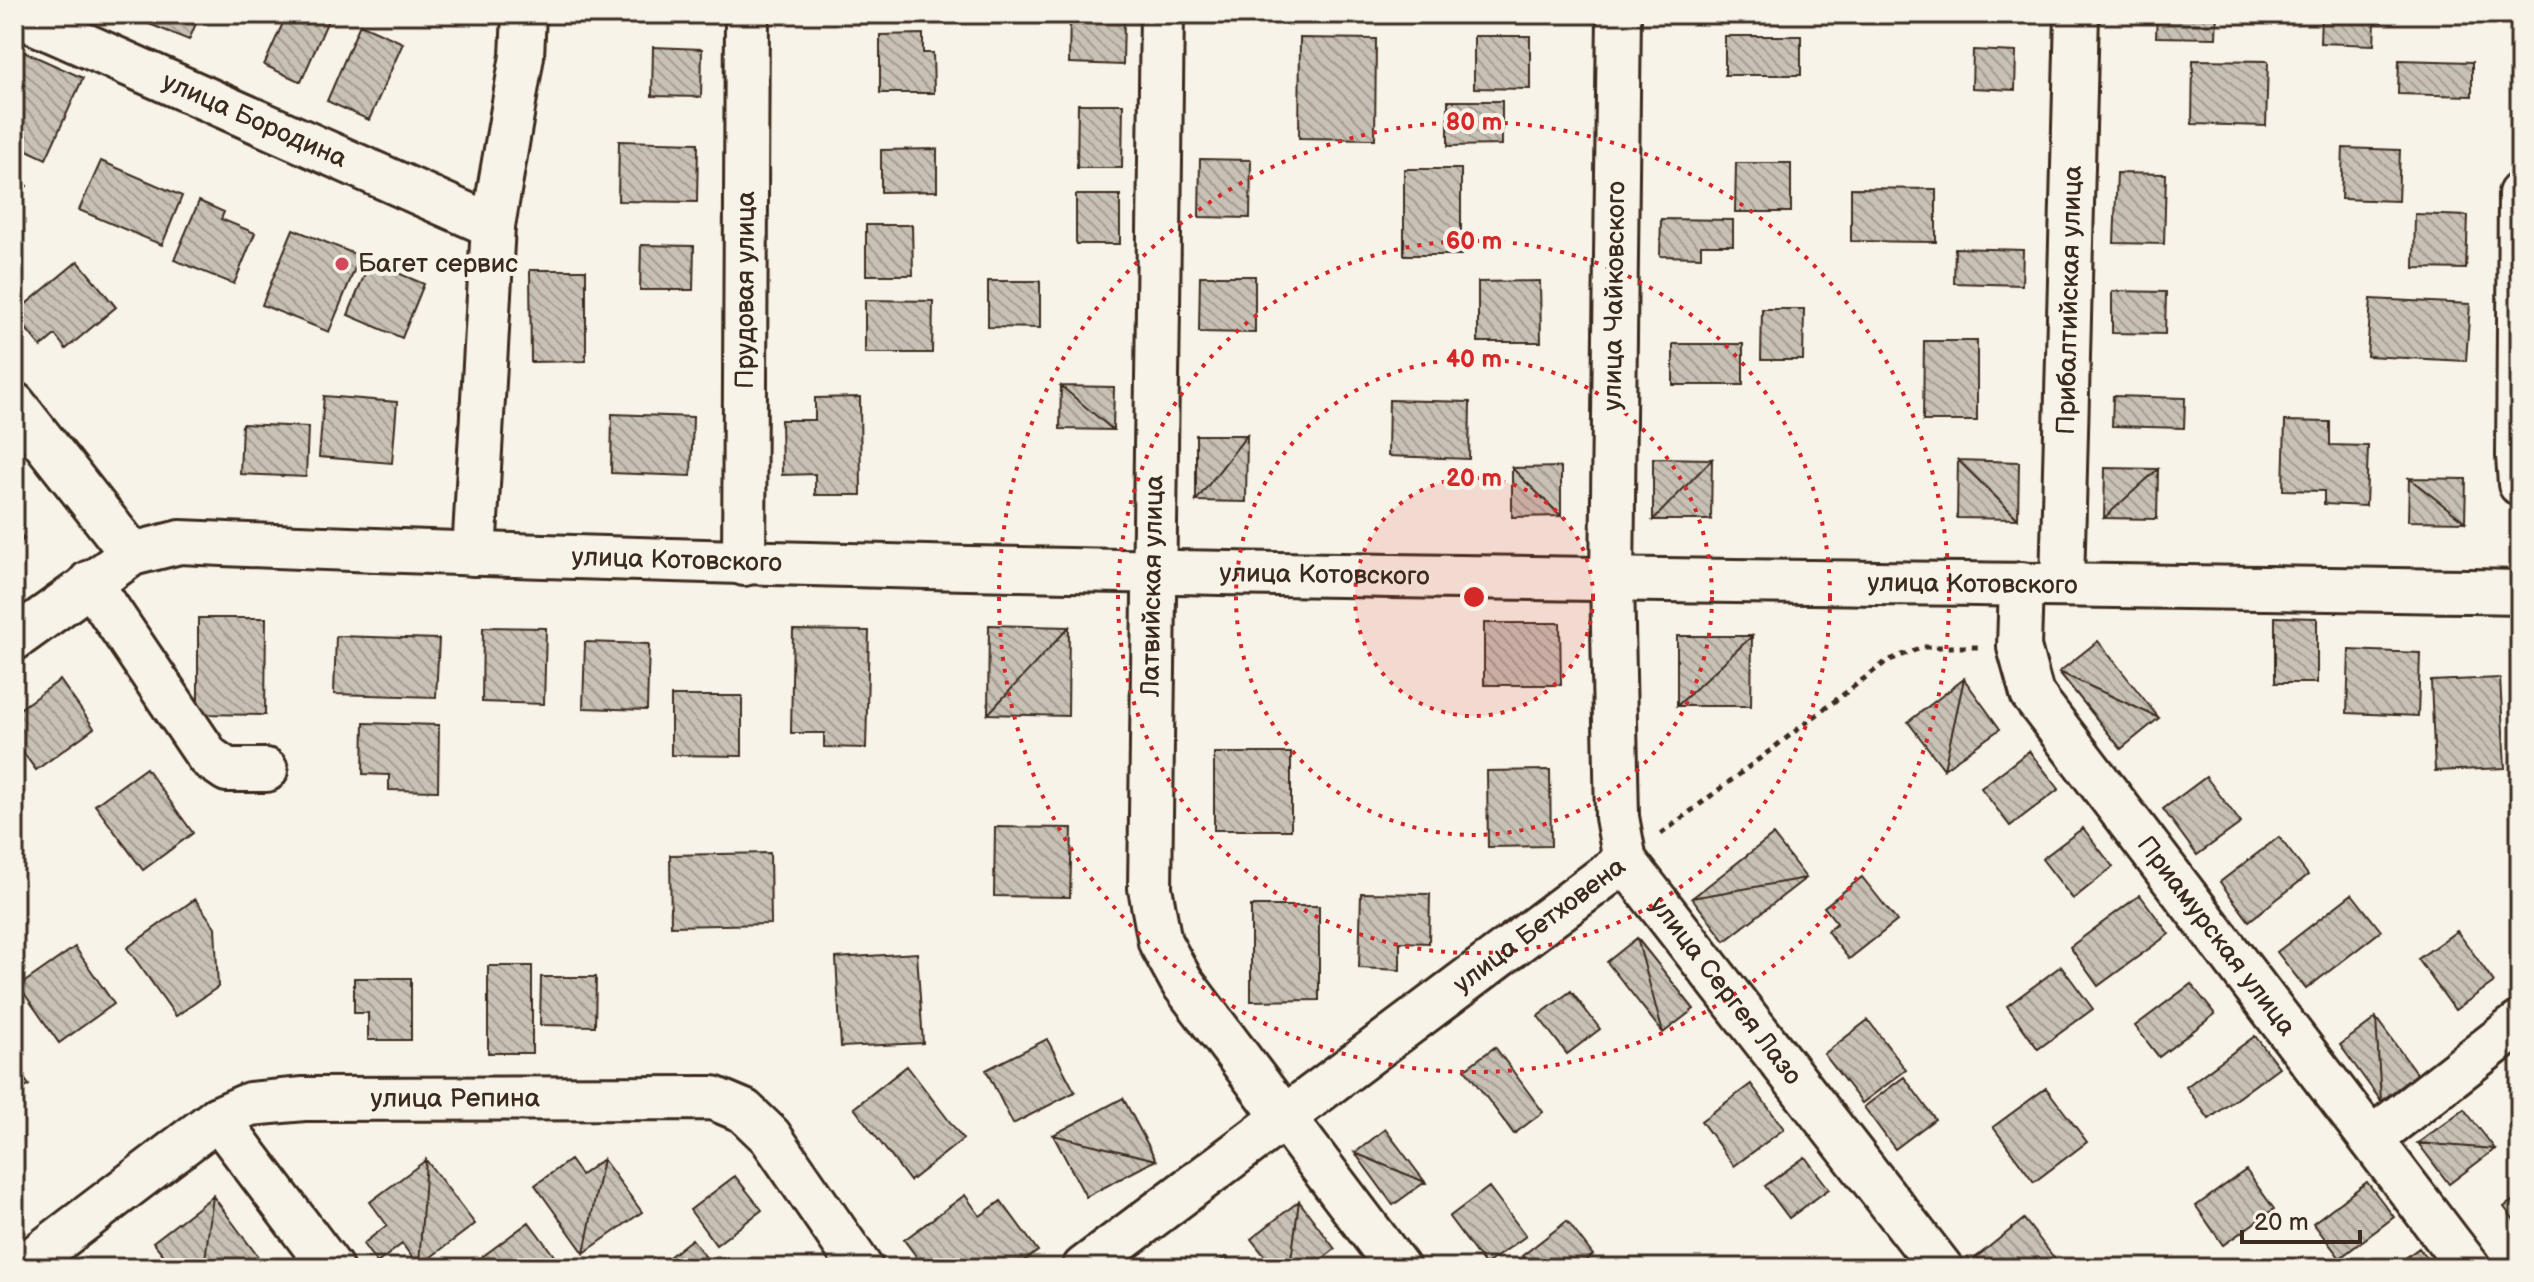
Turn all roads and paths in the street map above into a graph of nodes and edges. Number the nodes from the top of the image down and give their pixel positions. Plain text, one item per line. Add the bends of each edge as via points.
1 (15, 14) edge
2 (524, 14) edge
3 (747, 14) edge
4 (1162, 14) edge
5 (1619, 14) edge
6 (2077, 14) edge
7 (2520, 194) edge
8 (493, 226) junction
9 (14, 404) edge
10 (2520, 484) edge
11 (132, 554) junction
12 (474, 554) junction
13 (744, 564) junction
14 (1153, 573) junction
15 (1612, 579) junction
16 (90, 582) junction
17 (2042, 584) junction
18 (2520, 592) edge
19 (14, 639) edge
20 (2019, 647) junction
21 (266, 770) dead end
22 (1625, 861) junction
23 (2520, 1023) edge
24 (218, 1118) junction
25 (1283, 1118) junction
26 (2371, 1139) junction
27 (21, 1268) edge
28 (331, 1268) edge
29 (861, 1268) edge
30 (1084, 1268) edge
31 (1398, 1268) edge
32 (1941, 1268) edge
33 (2469, 1268) edge

1 - 8 street, улица Бородина
2 - 8 street via 522,56
3 - 13 street, Прудовая улица
4 - 14 street, Латвийская улица
5 - 15 street, улица Чайковского
6 - 17 street, Прибалтийская улица
7 - 10 street
8 - 12 street
9 - 11 street
11 - 12 street, улица Котовского via 180,542
11 - 16 street, улица Котовского
12 - 13 street, улица Котовского
13 - 14 street, улица Котовского
14 - 15 street, улица Котовского
14 - 25 street, Латвийская улица via 1150,888 1160,942 1182,982
15 - 17 street, улица Котовского
15 - 22 street, улица Сергея Лазо via 1617,817
16 - 19 street, улица Котовского
16 - 21 street via 208,757 227,770
17 - 18 street, улица Котовского
17 - 20 street, Приамурская улица
20 - 22 path, улица Бетховена via 1923,647 1887,661
20 - 26 street, Приамурская улица via 2032,694
22 - 25 street, улица Бетховена
22 - 32 street, улица Сергея Лазо
23 - 26 street
24 - 27 street, улица Репина
24 - 28 street
24 - 29 street, улица Репина via 250,1104 304,1099 713,1098 744,1111 770,1136
25 - 30 street, улица Бетховена
25 - 31 street, Латвийская улица
26 - 33 street, Приамурская улица

